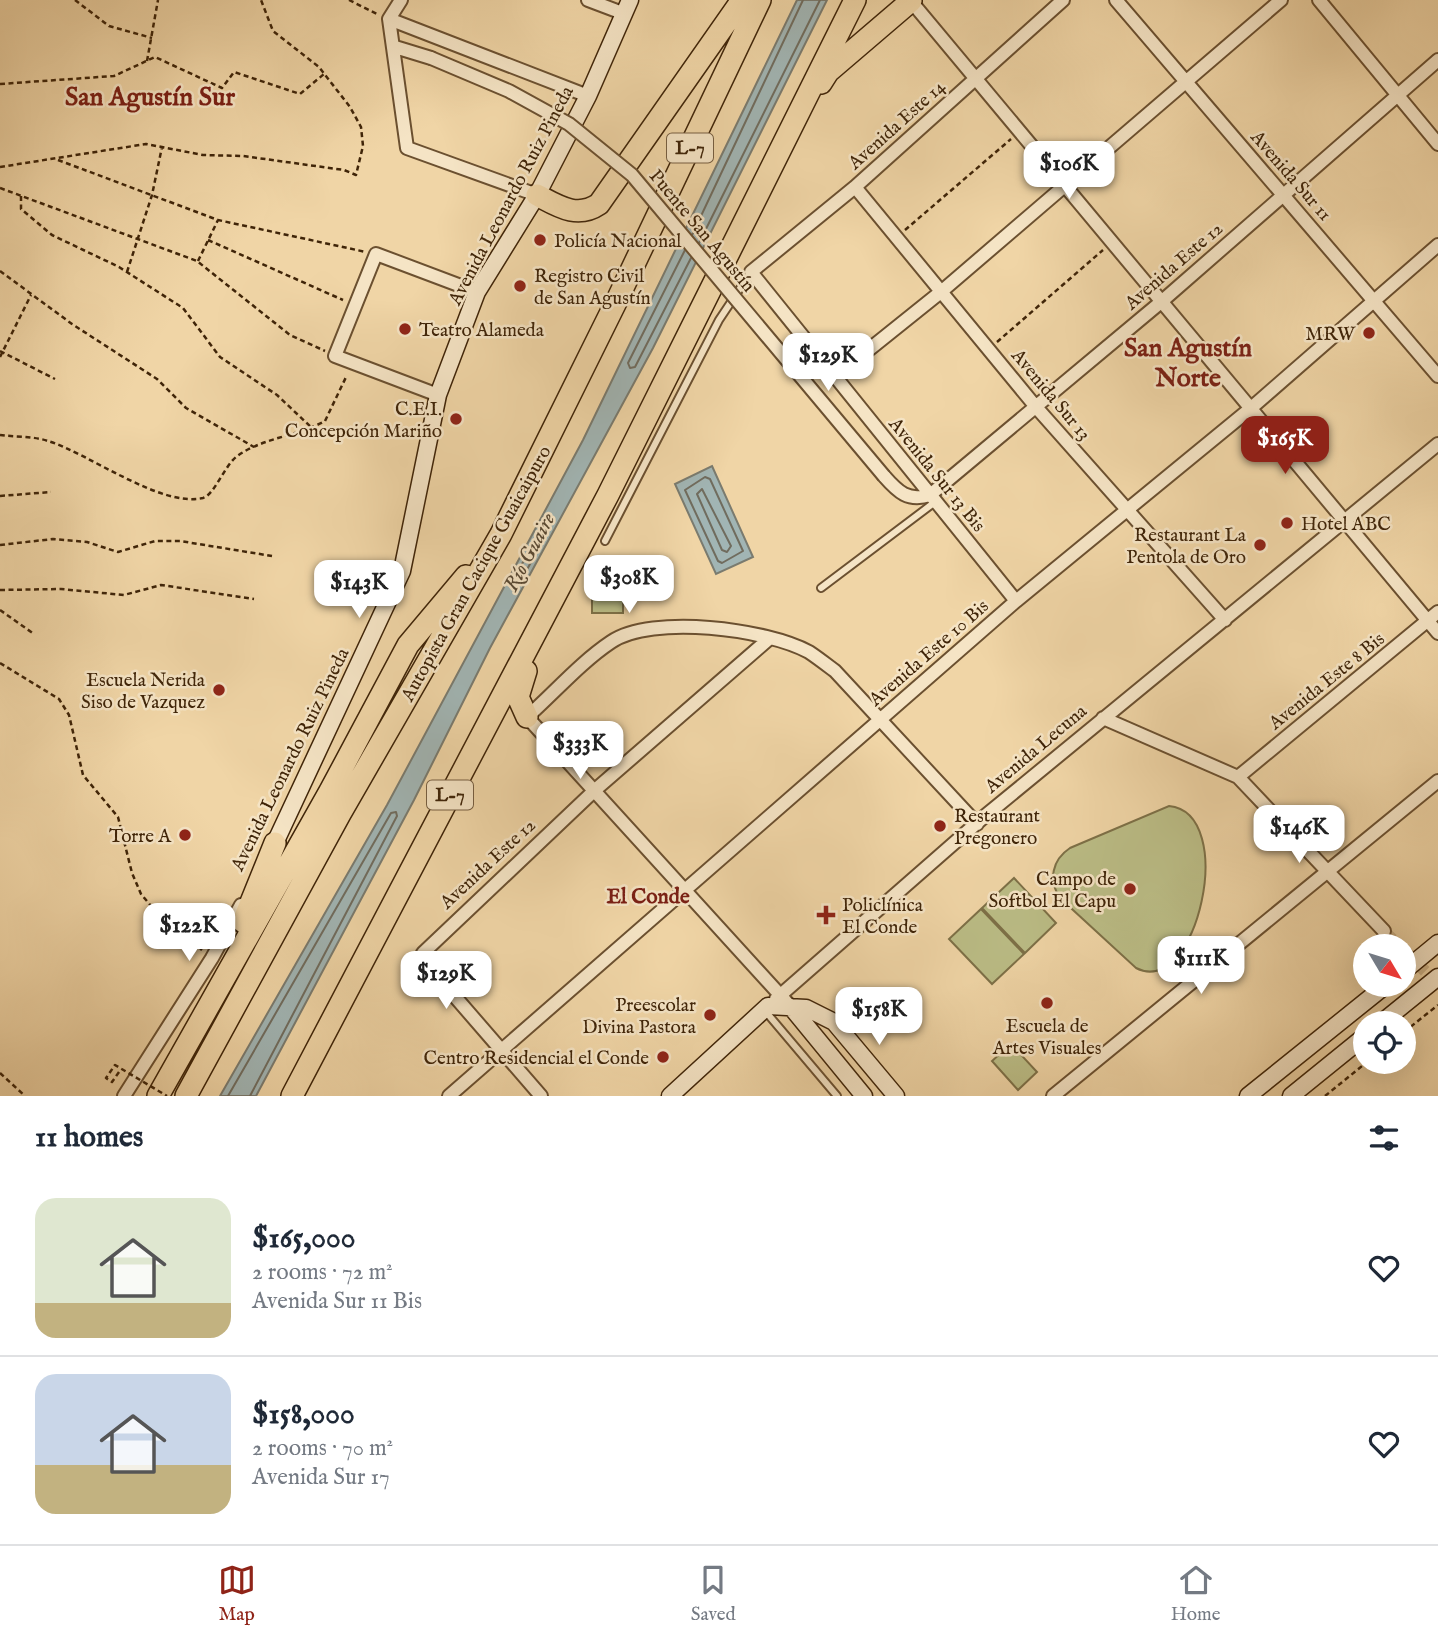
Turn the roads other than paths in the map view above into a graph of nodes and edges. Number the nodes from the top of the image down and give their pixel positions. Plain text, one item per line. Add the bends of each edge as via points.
1 (401, 0) edge
2 (588, 0) edge
3 (742, 0) edge
4 (760, 0) edge
5 (855, 0) edge
6 (911, 0) edge
7 (1063, 0) edge
8 (1116, 0) edge
9 (1281, 0) edge
10 (1319, 0) edge
11 (628, 7) edge
12 (389, 19) junction
13 (395, 47) junction
14 (1438, 60) edge
15 (975, 79) junction
16 (1186, 82) junction
17 (1396, 94) junction
18 (588, 96) junction
19 (797, 116) junction
20 (1438, 144) edge
21 (1063, 185) junction
22 (855, 187) junction
23 (537, 195) junction
24 (1284, 195) junction
25 (1438, 245) edge
26 (751, 272) junction
27 (942, 291) junction
28 (477, 292) junction
29 (1161, 302) junction
30 (1374, 302) junction
31 (836, 376) junction
32 (1438, 376) edge
33 (438, 395) junction
34 (1036, 407) junction
35 (1250, 409) junction
36 (1438, 444) edge
37 (608, 495) junction
38 (933, 499) junction
39 (1126, 511) junction
40 (1345, 522) junction
41 (501, 534) junction
42 (605, 541) dead end
43 (821, 589) dead end
44 (1016, 601) junction
45 (1438, 612) edge
46 (1226, 620) junction
47 (1427, 621) junction
48 (1438, 633) edge
49 (770, 638) junction
50 (527, 717) junction
51 (1103, 718) junction
52 (880, 719) junction
53 (1238, 777) junction
54 (1438, 781) edge
55 (594, 790) junction
56 (977, 824) junction
57 (275, 843) junction
58 (1327, 871) junction
59 (684, 890) junction
60 (1384, 931) tunnel mouth
61 (1438, 943) edge
62 (1416, 961) edge
63 (1438, 977) edge
64 (1370, 998) edge
65 (776, 1004) junction
66 (208, 1007) junction
67 (1396, 1011) edge
68 (834, 1022) junction
69 (807, 1025) junction
70 (1353, 1046) edge
71 (503, 1050) junction
72 (124, 1096) edge
73 (158, 1096) edge
74 (187, 1096) edge
75 (292, 1096) edge
76 (449, 1096) edge
77 (541, 1096) edge
78 (670, 1096) edge
79 (837, 1096) edge
80 (864, 1096) edge
81 (896, 1096) edge
82 (1054, 1096) edge
83 (1248, 1096) edge
84 (1291, 1096) edge

1 - 12 street
2 - 11 street
3 - 23 highway via 599,204 574,212
4 - 41 highway, Autopista Gran Cacique Guaicaipuro / L-7
5 - 19 highway, L-7
6 - 15 street
6 - 19 highway via 828,72
7 - 15 street, Avenida Este 14
8 - 16 street, Avenida Sur 11
9 - 16 street
10 - 17 street
11 - 18 street, Avenida Leonardo Ruiz Pineda
12 - 13 street
12 - 18 street
13 - 23 street via 407,148
13 - 38 street, Puente San Agustín, bridge via 509,91 569,124 632,175 884,476 903,495
14 - 17 street, Avenida Este 12
15 - 21 street
15 - 22 street, Avenida Este 14
16 - 21 street
16 - 24 street, Avenida Sur 11
17 - 20 street
17 - 24 street, Avenida Este 12
18 - 23 street, Avenida Leonardo Ruiz Pineda
19 - 37 highway, L-7
21 - 27 street
21 - 29 street
22 - 26 street, Avenida Este 14
22 - 27 street, Avenida Sur 13
23 - 28 street, Avenida Leonardo Ruiz Pineda
24 - 29 street, Avenida Este 12
24 - 30 street, Avenida Sur 11
25 - 30 street, Avenida Este 10 Bis
26 - 31 street, Avenida Sur 13 Bis
26 - 42 lane via 719,320
27 - 31 street
27 - 34 street, Avenida Sur 13
28 - 33 street, Avenida Leonardo Ruiz Pineda
28 - 33 street via 376,254 335,356
29 - 34 street, Avenida Este 12
29 - 35 street
30 - 32 street, Avenida Sur 11
30 - 35 street, Avenida Este 10 Bis
31 - 38 street, Avenida Sur 13 Bis
33 - 57 street, Avenida Leonardo Ruiz Pineda via 402,571
34 - 38 street, Avenida Este 12
34 - 39 street, Avenida Sur 13
35 - 39 street, Avenida Este 10 Bis
35 - 40 street
36 - 40 street, Avenida Lecuna
37 - 50 highway via 520,682 518,697
37 - 75 highway, L-7
38 - 43 lane
38 - 44 street, Avenida Sur 13 Bis
39 - 44 street, Avenida Este 10 Bis
39 - 46 street, Avenida Sur 13
40 - 46 street, Avenida Lecuna
40 - 47 street
41 - 66 highway via 408,645
41 - 74 highway, Autopista Gran Cacique Guaicaipuro / L-7 via 340,814
44 - 52 street, Avenida Este 10 Bis
45 - 47 street, Avenida Este 8 Bis
46 - 51 street, Avenida Lecuna
47 - 48 street
47 - 53 street, Avenida Este 8 Bis
49 - 50 street via 714,629 636,629 611,642
49 - 52 street via 808,652 835,671
49 - 55 street, Avenida Este 12
50 - 55 street
51 - 53 street
51 - 56 street, Avenida Lecuna
52 - 56 street
52 - 59 street, Avenida Este 10 Bis
53 - 58 street
54 - 58 street
55 - 59 street
55 - 71 street, Avenida Este 12 via 423,953 425,962
56 - 65 street, Avenida Lecuna
57 - 66 highway
57 - 72 street, Avenida Leonardo Ruiz Pineda via 212,958
58 - 60 street
58 - 82 street
59 - 65 street
59 - 71 street, Avenida Este 10 Bis
61 - 62 street
63 - 67 street
64 - 83 street
65 - 68 street via 819,1012
65 - 69 street
65 - 78 street, Avenida Lecuna
65 - 79 lane
66 - 73 highway
68 - 69 street
68 - 81 street
69 - 80 street
70 - 84 street
71 - 76 street, Avenida Este 10 Bis
71 - 77 street

